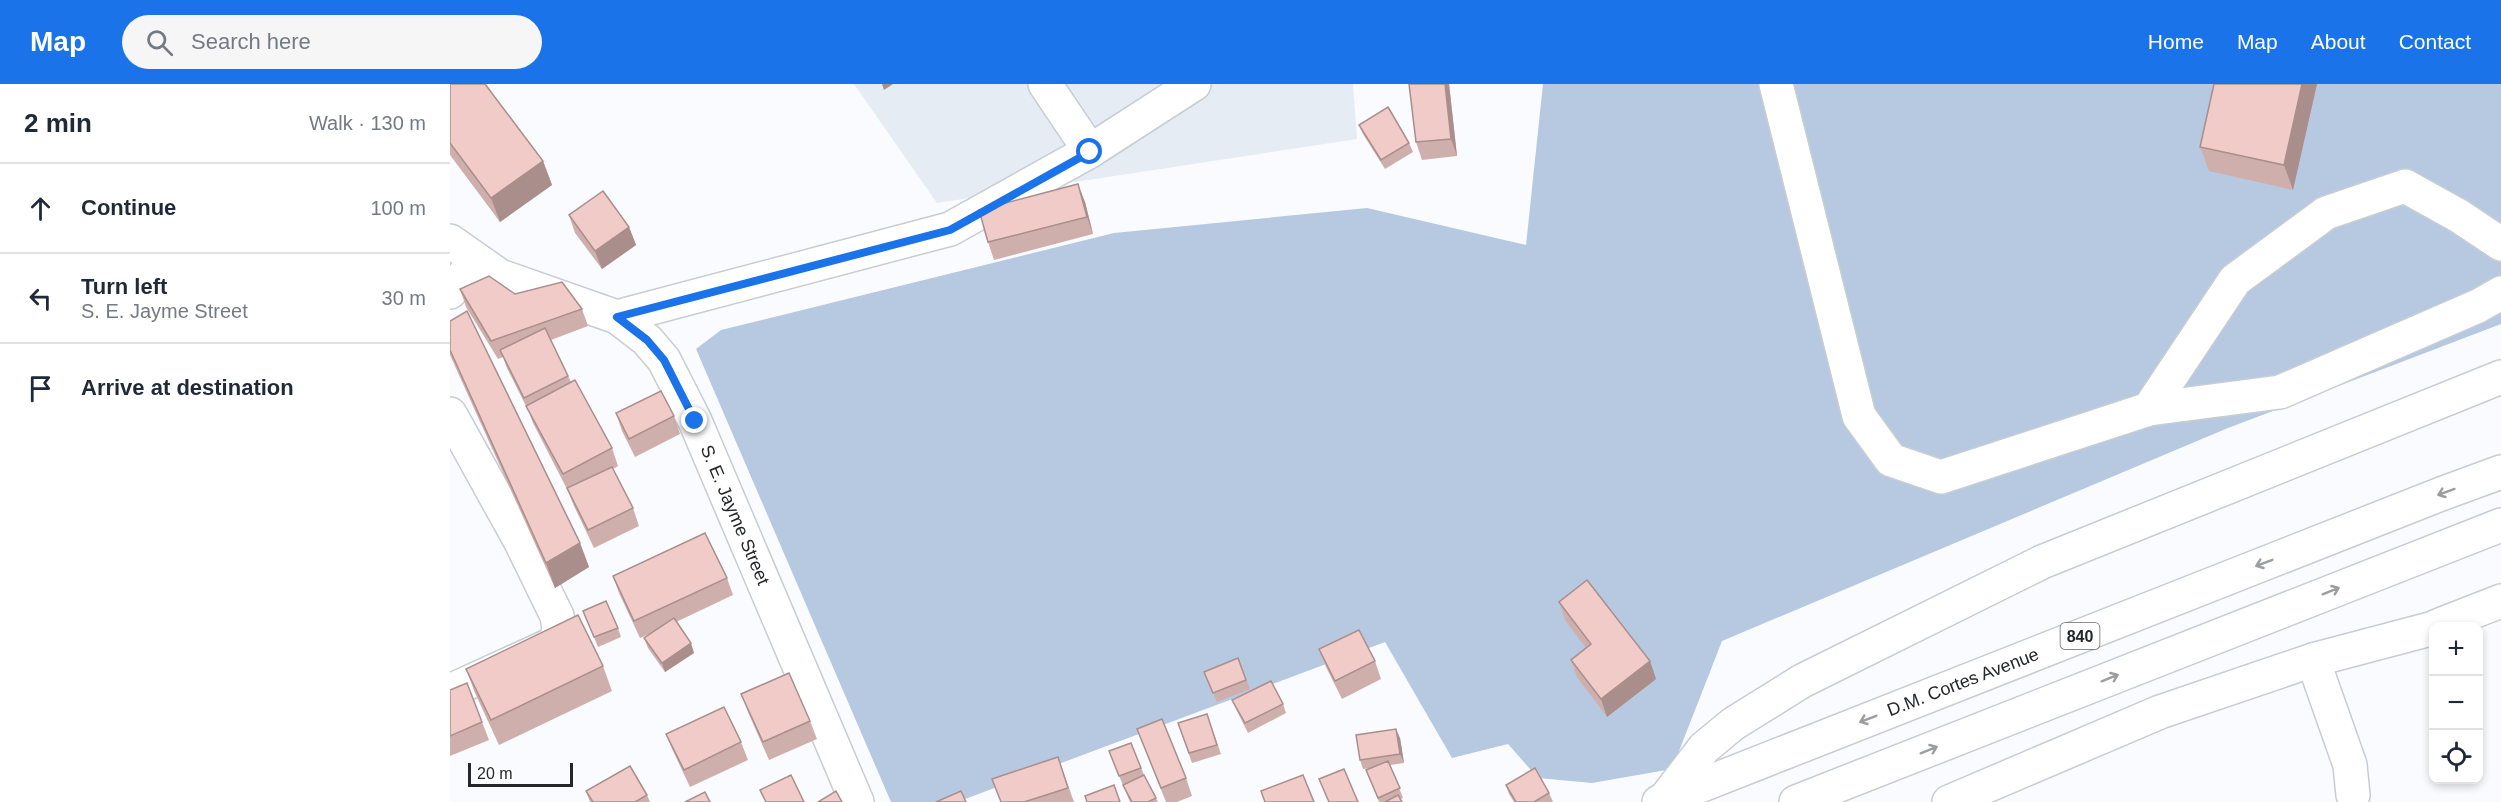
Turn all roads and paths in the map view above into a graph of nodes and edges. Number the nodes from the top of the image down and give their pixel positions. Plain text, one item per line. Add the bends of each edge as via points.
1 (1045, 84) edge
2 (1194, 84) edge
3 (1776, 84) edge
4 (1090, 152) junction
5 (450, 241) edge
6 (2501, 244) edge
7 (476, 261) junction
8 (450, 292) edge
9 (2501, 293) edge
10 (617, 317) junction
11 (2501, 377) edge
12 (2149, 409) junction
13 (450, 414) edge
14 (2501, 472) edge
15 (2501, 525) edge
16 (2501, 602) edge
17 (2448, 622) edge
18 (2429, 629) edge
19 (2313, 660) junction
20 (450, 691) edge
21 (2353, 795) dead end
22 (1662, 801) edge
23 (858, 802) edge
24 (1796, 802) edge
25 (1948, 802) edge

1 - 4 main road
2 - 4 main road
3 - 12 main road via 1859,416 1891,460 1941,477
4 - 10 main road via 950,230
5 - 7 main road, S. E. Jayme Street
6 - 12 main road via 2405,186 2326,213 2235,280
7 - 8 main road
7 - 10 main road, S. E. Jayme Street via 500,276
9 - 12 main road via 2280,392
10 - 23 main road, S. E. Jayme Street via 647,340 664,360 695,421
11 - 22 main road via 2042,562 1802,681 1733,724 1704,748
13 - 20 main road via 521,542 559,627 553,644
14 -> 22 main road, D.M. Cortes Avenue / 840
24 -> 15 main road
16 - 17 main road
18 - 19 main road
19 - 21 main road via 2350,765
19 - 25 main road via 2160,712

